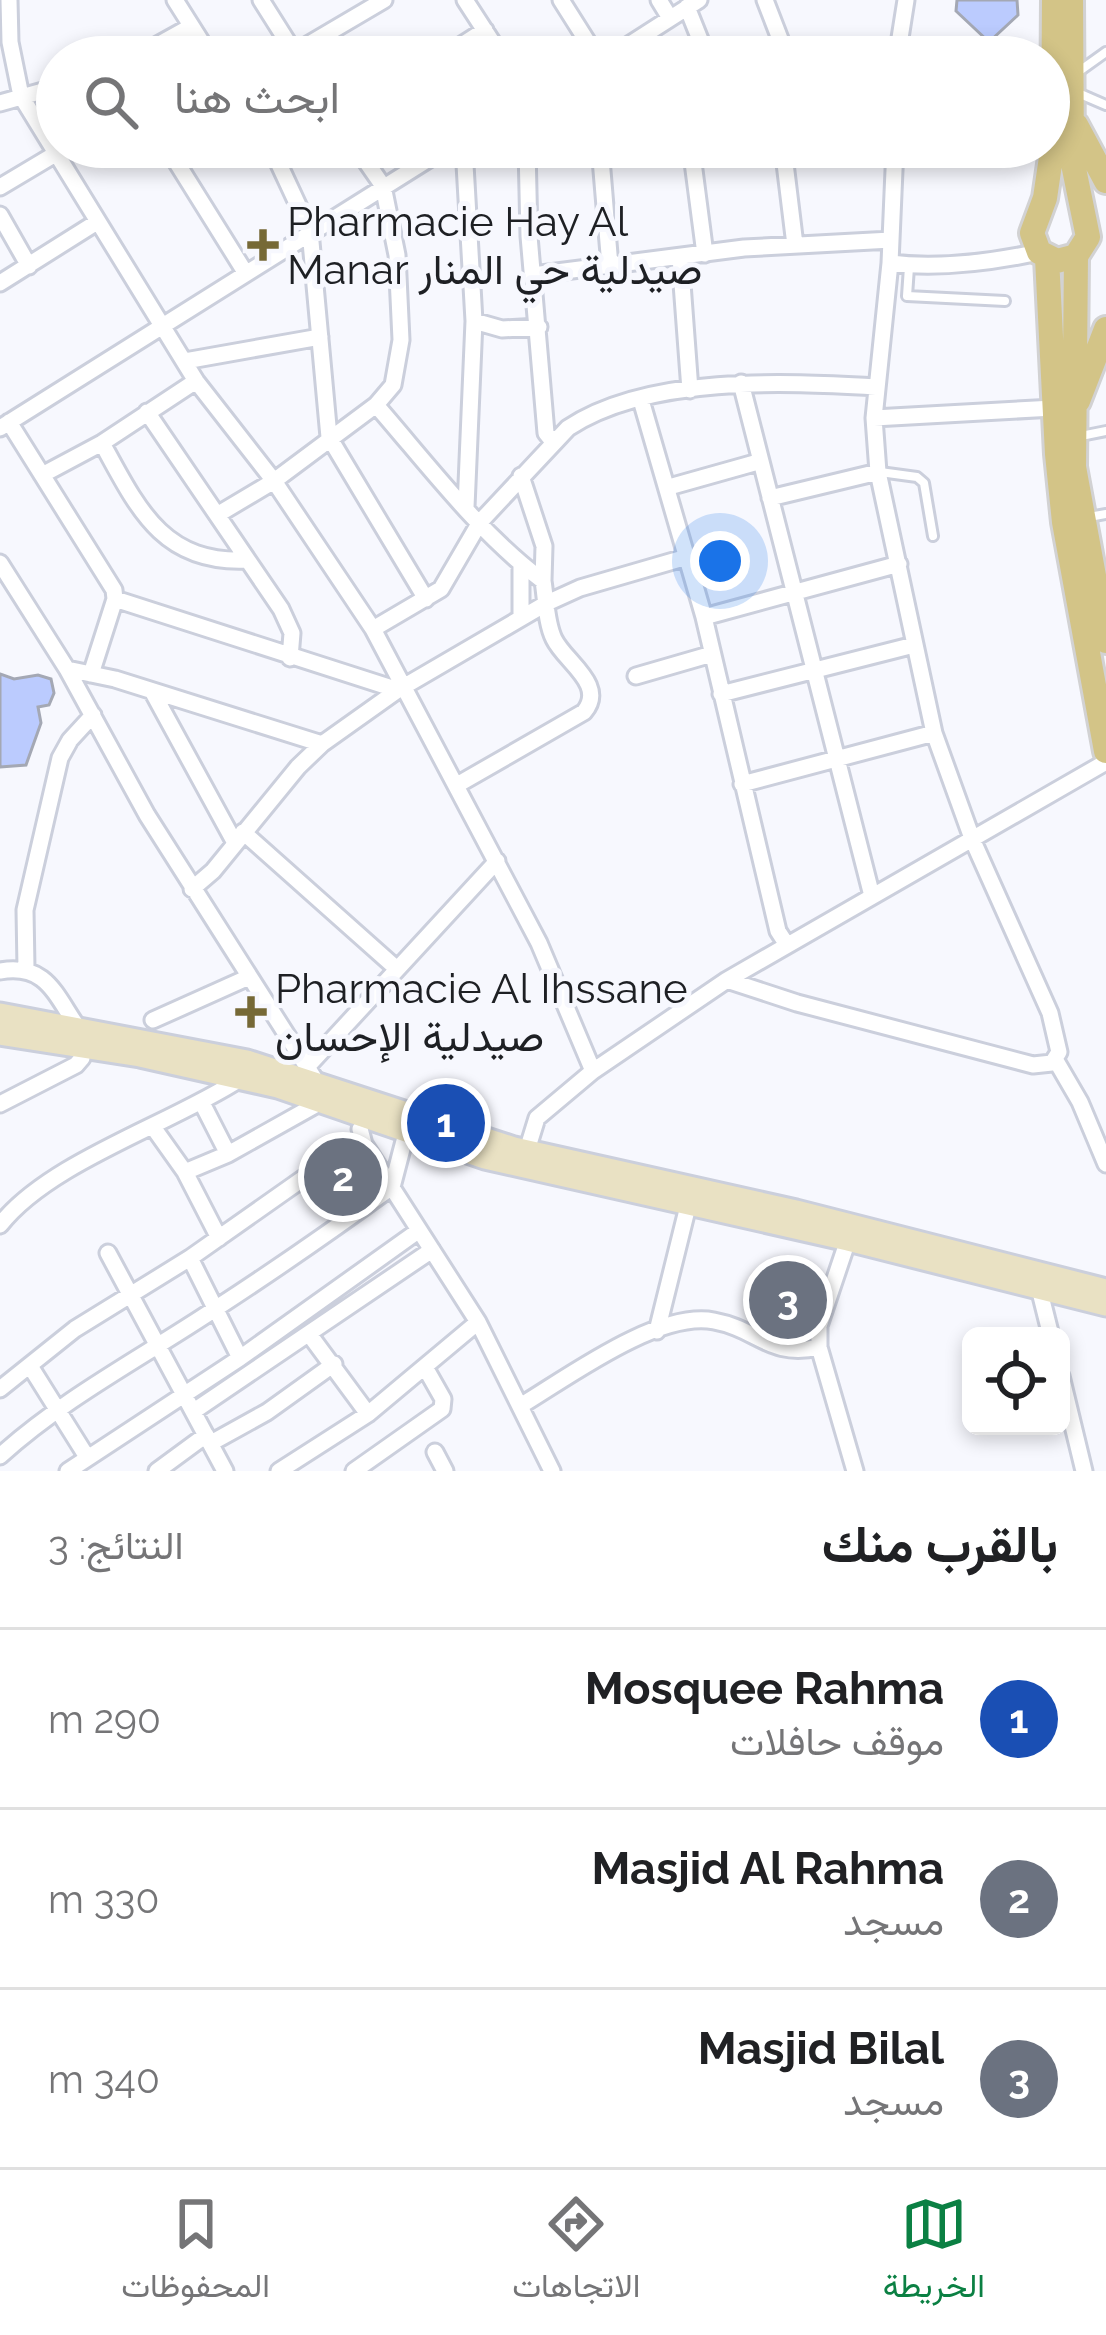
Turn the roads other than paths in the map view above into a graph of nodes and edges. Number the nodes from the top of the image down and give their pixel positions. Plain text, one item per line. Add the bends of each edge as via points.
1 (175, 0) edge
2 (261, 0) edge
3 (384, 0) edge
4 (465, 0) edge
5 (561, 0) edge
6 (658, 0) edge
7 (765, 0) edge
8 (906, 0) edge
9 (1054, 0) edge
10 (1071, 0) edge
11 (10, 3) edge
12 (693, 4) edge
13 (670, 18) junction
14 (190, 27) junction
15 (485, 30) junction
16 (174, 36) edge
17 (196, 36) edge
18 (284, 36) edge
19 (326, 36) edge
20 (475, 36) edge
21 (489, 36) edge
22 (584, 36) edge
23 (642, 36) edge
24 (701, 36) edge
25 (779, 36) edge
26 (900, 36) edge
27 (1054, 36) edge
28 (1106, 52) edge
29 (36, 92) edge
30 (1071, 94) junction
31 (21, 96) junction
32 (0, 103) edge
33 (1106, 105) edge
34 (36, 120) edge
35 (36, 166) edge
36 (66, 168) edge
37 (180, 168) edge
38 (281, 168) edge
39 (370, 168) edge
40 (414, 168) edge
41 (465, 168) edge
42 (528, 168) edge
43 (602, 168) edge
44 (694, 168) edge
45 (786, 168) edge
46 (894, 168) edge
47 (1048, 168) edge
48 (1106, 181) edge
49 (0, 187) edge
50 (383, 187) junction
51 (1039, 214) junction
52 (0, 215) edge
53 (98, 222) junction
54 (310, 231) junction
55 (1088, 235) edge
56 (890, 240) junction
57 (795, 244) junction
58 (705, 254) junction
59 (1043, 255) junction
60 (680, 257) junction
61 (890, 262) junction
62 (909, 265) junction
63 (29, 266) junction
64 (610, 266) junction
65 (245, 272) junction
66 (533, 275) junction
67 (0, 283) edge
68 (1005, 301) dead end
69 (474, 321) junction
70 (164, 325) junction
71 (538, 327) junction
72 (1106, 329) edge
73 (320, 337) junction
74 (185, 361) junction
75 (196, 381) junction
76 (741, 383) junction
77 (876, 387) junction
78 (690, 390) junction
79 (641, 400) junction
80 (376, 405) junction
81 (1064, 408) junction
82 (147, 412) junction
83 (874, 418) junction
84 (4, 425) edge
85 (1106, 431) edge
86 (1074, 436) junction
87 (329, 437) junction
88 (102, 443) junction
89 (554, 443) junction
90 (758, 462) junction
91 (878, 472) junction
92 (42, 475) junction
93 (521, 476) junction
94 (274, 481) junction
95 (669, 487) junction
96 (770, 498) junction
97 (466, 507) junction
98 (217, 515) junction
99 (1084, 518) edge
100 (480, 522) junction
101 (933, 536) dead end
102 (687, 557) junction
103 (247, 560) junction
104 (0, 563) edge
105 (899, 564) junction
106 (521, 567) junction
107 (543, 581) junction
108 (795, 591) junction
109 (116, 599) junction
110 (426, 599) junction
111 (547, 603) junction
112 (521, 617) junction
113 (704, 617) junction
114 (374, 629) junction
115 (1106, 641) edge
116 (914, 644) junction
117 (712, 654) junction
118 (290, 658) junction
119 (67, 670) junction
120 (814, 670) junction
121 (1099, 670) edge
122 (91, 674) junction
123 (636, 676) dead end
124 (401, 689) junction
125 (152, 691) junction
126 (721, 694) junction
127 (93, 715) junction
128 (1103, 719) edge
129 (934, 733) junction
130 (322, 744) junction
131 (1106, 751) edge
132 (836, 761) junction
133 (1106, 762) edge
134 (742, 784) junction
135 (457, 785) junction
136 (239, 837) junction
137 (973, 841) junction
138 (497, 861) junction
139 (192, 889) junction
140 (872, 896) junction
141 (787, 945) junction
142 (26, 968) junction
143 (397, 969) junction
144 (0, 970) edge
145 (250, 977) junction
146 (727, 980) junction
147 (0, 1014) edge
148 (153, 1020) dead end
149 (0, 1034) edge
150 (82, 1035) junction
151 (1055, 1060) junction
152 (592, 1071) junction
153 (240, 1079) junction
154 (314, 1083) junction
155 (202, 1103) junction
156 (0, 1104) edge
157 (362, 1118) junction
158 (408, 1125) junction
159 (154, 1127) junction
160 (228, 1154) junction
161 (524, 1159) junction
162 (1106, 1164) edge
163 (185, 1172) junction
164 (392, 1187) junction
165 (691, 1195) junction
166 (0, 1225) edge
167 (418, 1231) junction
168 (851, 1233) junction
169 (219, 1238) junction
170 (432, 1250) junction
171 (109, 1253) dead end
172 (190, 1258) junction
173 (1039, 1288) junction
174 (1106, 1290) edge
175 (129, 1293) junction
176 (1106, 1305) edge
177 (215, 1309) junction
178 (478, 1322) junction
179 (1049, 1327) edge
180 (657, 1331) junction
181 (309, 1334) junction
182 (159, 1345) junction
183 (819, 1347) junction
184 (240, 1358) junction
185 (334, 1364) junction
186 (30, 1366) junction
187 (426, 1369) junction
188 (0, 1389) edge
189 (184, 1394) junction
190 (520, 1406) junction
191 (194, 1411) junction
192 (58, 1412) junction
193 (1070, 1413) edge
194 (368, 1414) junction
195 (209, 1439) junction
196 (435, 1452) dead end
197 (0, 1456) edge
198 (87, 1457) junction
199 (363, 1468) edge
200 (68, 1471) edge
201 (157, 1471) edge
202 (226, 1471) edge
203 (279, 1471) edge
204 (446, 1471) edge
205 (552, 1471) edge
206 (855, 1471) edge
207 (1084, 1471) edge

1 - 14 street
2 - 18 street
3 - 19 street
4 - 15 street
5 - 22 street
6 - 13 street
7 - 25 street
8 - 26 street
9 - 27 main road
10 - 30 main road
11 - 31 street
12 - 13 street
12 - 24 street
13 - 23 street
14 - 16 street
14 - 17 street
15 - 20 street
15 - 21 street
28 - 30 lane
29 - 31 street
30 - 33 lane
30 - 48 main road
30 - 55 main road via 1072,159
31 - 32 street
31 - 34 street
35 - 49 street
36 - 53 street
37 - 65 street
38 - 54 street
39 - 50 street
40 - 50 street
41 - 69 street
42 - 66 street
43 - 64 street
44 - 58 street
45 - 57 street
46 - 56 street
47 - 51 main road
50 - 54 street
50 - 80 street via 398,255 401,340 393,385
51 - 55 main road via 1063,205
51 - 59 main road via 1032,233
52 - 63 street
53 - 63 street
53 - 70 street
54 - 65 street
54 - 73 street
55 - 59 main road via 1057,261
55 - 81 main road
56 - 57 street
56 - 61 street
57 - 58 street
58 - 60 street
59 - 62 street
59 - 81 main road
60 - 64 street
60 - 78 street
61 - 62 street
61 - 77 street
62 - 68 lane via 907,296
63 - 67 street
64 - 66 street
65 - 70 street
66 - 71 street
69 - 71 street
69 - 97 street
70 - 74 street
70 - 84 street
71 - 89 street via 546,433
72 - 81 main road
73 - 74 street
73 - 87 street
74 - 75 street
75 - 82 street
75 - 94 street
76 - 77 street
76 - 78 street
76 - 90 street
77 - 83 street
78 - 79 street
79 - 89 street via 603,408
79 - 95 street
80 - 87 street
80 - 97 street
81 - 83 street
81 - 86 main road
81 - 99 main road
82 - 88 street
82 - 98 street
83 - 91 street
84 - 92 street
85 - 86 lane
86 - 99 main road
87 - 94 street
87 - 110 street
88 - 92 street
88 - 103 street via 164,538 216,562
89 - 93 street
90 - 95 street
90 - 96 street
91 - 96 street
91 - 101 lane via 924,482
91 - 105 street
92 - 109 street
93 - 100 street
93 - 107 street via 544,546
94 - 98 street
94 - 114 street
95 - 102 street
96 - 108 street
97 - 100 street
98 - 103 street
99 - 115 main road
99 - 121 main road
100 - 106 street
100 - 110 street via 449,578
102 - 111 street
102 - 113 street
103 - 118 street via 292,633
104 - 119 street
105 - 108 street
105 - 116 street
106 - 107 street
106 - 112 street
107 - 111 street
108 - 113 street
108 - 120 street
109 - 118 street
109 - 122 street
110 - 114 street
111 - 112 street
111 - 135 street via 553,638 589,686 591,703
112 - 124 street
113 - 117 street
114 - 124 street
116 - 120 street
116 - 129 street
117 - 123 street
117 - 126 street
118 - 124 street
119 - 122 street
119 - 127 street
120 - 126 street
120 - 132 street
121 - 128 main road
122 - 125 street
124 - 130 street
124 - 135 street
125 - 130 street
125 - 136 street
126 - 134 street
127 - 139 street
127 - 142 street via 60,758 25,910
128 - 131 main road
129 - 132 street
129 - 137 street
130 - 136 street
132 - 134 street
132 - 140 street
133 - 137 street
134 - 141 street
135 - 138 street
136 - 139 street
136 - 143 street
137 - 140 street
137 - 151 street via 1050,1013 1060,1046
138 - 143 street
138 - 152 street
139 - 145 street
140 - 141 street
141 - 146 street
142 - 144 street
142 - 150 street via 43,977
143 - 154 street
145 - 148 street
145 - 154 street
146 - 151 street via 1033,1065
146 - 152 street
147 - 150 main road
149 - 150 main road
150 - 153 main road
150 - 154 main road via 247,1061
150 - 156 street via 82,1058 68,1071
151 - 162 street
152 - 161 street via 537,1118
153 - 154 main road
153 - 155 street
154 - 157 main road
154 - 160 street
155 - 159 street
155 - 160 street
157 - 158 main road
157 - 164 street
157 - 169 street
158 - 161 main road
158 - 164 street
159 - 163 street
159 - 166 street via 59,1178
160 - 163 street
161 - 165 main road
163 - 169 street
164 - 167 street
164 - 177 street
165 - 168 main road
165 - 180 street
167 - 170 street
167 - 184 street
168 - 173 main road
168 - 174 main road
168 - 183 street via 818,1326
169 - 172 street
170 - 178 street
170 - 181 street
171 - 175 street
172 - 175 street
172 - 177 street
173 - 176 main road
173 - 179 street
175 - 182 street
175 - 186 street
177 - 182 street
177 - 184 street
178 - 187 street
178 - 190 street
180 - 183 street via 715,1321 785,1352
180 - 190 street
181 - 185 street
181 - 191 street
182 - 189 street
182 - 192 street
183 - 206 street
184 - 189 street
185 - 194 street
185 - 195 street via 267,1412
186 - 188 street
186 - 192 street
187 - 194 street
187 - 199 street via 442,1409
189 - 191 street
189 - 198 street
190 - 205 street
191 - 195 street
192 - 197 street
192 - 198 street
193 - 207 street
194 - 203 street
195 - 201 street
195 - 202 street
196 - 204 street
198 - 200 street

